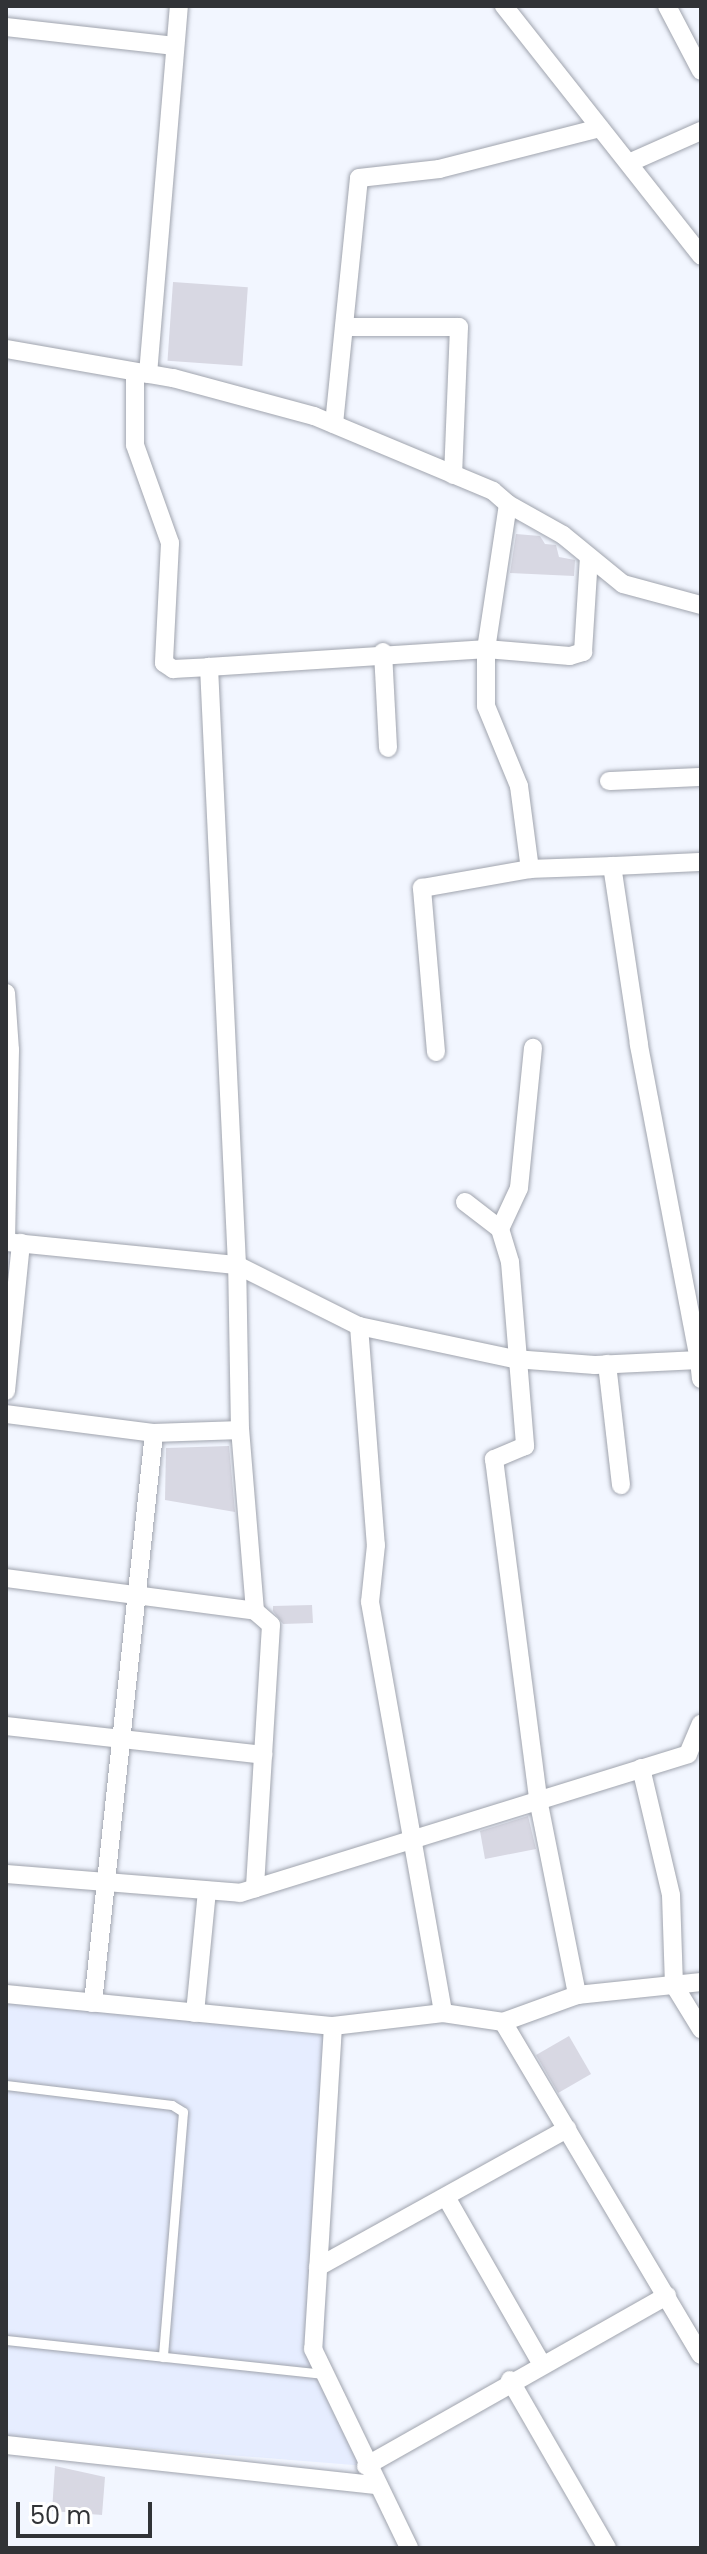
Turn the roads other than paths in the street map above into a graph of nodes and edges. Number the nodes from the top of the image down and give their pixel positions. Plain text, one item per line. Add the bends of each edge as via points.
1 (179, 6) edge
2 (504, 6) edge
3 (667, 6) edge
4 (6, 27) edge
5 (175, 46) junction
6 (701, 71) edge
7 (600, 128) junction
8 (701, 131) edge
9 (631, 162) junction
10 (701, 255) edge
11 (345, 327) junction
12 (6, 349) edge
13 (142, 373) junction
14 (334, 424) junction
15 (453, 475) junction
16 (508, 504) junction
17 (589, 557) junction
18 (701, 605) edge
19 (486, 649) junction
20 (383, 652) junction
21 (209, 667) junction
22 (388, 748) dead end
23 (701, 777) edge
24 (609, 781) dead end
25 (701, 862) edge
26 (612, 866) junction
27 (530, 869) junction
28 (6, 993) edge
29 (533, 1048) dead end
30 (436, 1052) dead end
31 (465, 1202) dead end
32 (500, 1229) junction
33 (21, 1243) junction
34 (237, 1265) junction
35 (359, 1326) junction
36 (514, 1359) junction
37 (699, 1360) junction
38 (607, 1364) junction
39 (701, 1379) edge
40 (6, 1391) edge
41 (6, 1414) edge
42 (240, 1430) junction
43 (154, 1433) junction
44 (621, 1485) dead end
45 (6, 1578) edge
46 (136, 1595) junction
47 (255, 1611) junction
48 (701, 1724) edge
49 (6, 1726) edge
50 (121, 1740) junction
51 (263, 1755) junction
52 (641, 1768) junction
53 (539, 1804) junction
54 (412, 1839) junction
55 (6, 1874) edge
56 (106, 1882) junction
57 (255, 1889) junction
58 (207, 1891) junction
59 (701, 1982) edge
60 (674, 1985) junction
61 (6, 1994) edge
62 (577, 1995) junction
63 (93, 2003) junction
64 (195, 2013) junction
65 (443, 2013) junction
66 (503, 2022) junction
67 (333, 2026) junction
68 (701, 2029) edge
69 (6, 2085) edge
70 (567, 2129) junction
71 (446, 2197) junction
72 (318, 2267) junction
73 (667, 2296) junction
74 (6, 2340) edge
75 (701, 2355) edge
76 (163, 2357) junction
77 (541, 2363) junction
78 (324, 2374) junction
79 (510, 2380) junction
80 (6, 2445) edge
81 (366, 2466) junction
82 (376, 2485) junction
83 (409, 2548) edge
84 (607, 2548) edge

1 - 5 street
2 - 7 street
3 - 6 street
4 - 5 street
5 - 13 street
7 - 9 street
7 - 11 street via 439,169 359,178
8 - 9 street
9 - 10 street
11 - 14 street
11 - 15 street via 459,327
12 - 13 street
13 - 14 street
13 - 21 street via 135,445 170,543 164,663 173,669
14 - 15 street
15 - 16 street
16 - 17 street via 563,535
16 - 19 street
17 - 18 street via 623,584
17 - 19 street via 583,652 570,656
19 - 20 street
19 - 27 street via 486,706 519,786
20 - 21 street
20 - 22 street
21 - 34 street
23 - 24 street
25 - 26 street
26 - 27 street
26 - 37 street via 639,1044
27 - 30 street via 422,888
28 - 33 street via 6,1242
29 - 32 street via 519,1188
31 - 32 street
32 - 36 street via 510,1262
33 - 34 street
33 - 40 street
34 - 35 street
34 - 42 street
35 - 36 street
35 - 54 street via 376,1545 370,1602
36 - 38 street
36 - 53 street via 525,1446 494,1459
37 - 38 street
37 - 39 street
38 - 44 street
41 - 43 street
42 - 43 street
42 - 47 street
43 - 46 street
45 - 46 street
46 - 47 street
46 - 50 street
47 - 51 street via 271,1625
48 - 52 street via 688,1754
49 - 50 street
50 - 51 street
50 - 56 street
51 - 57 street
52 - 53 street
52 - 60 street via 671,1895
53 - 54 street
53 - 62 street
54 - 57 street
54 - 65 street
55 - 56 street
56 - 58 street
56 - 63 street
57 - 58 street
58 - 64 street
59 - 60 street
60 - 62 street
60 - 68 street
61 - 63 street
62 - 66 street
63 - 64 street
64 - 67 street
65 - 66 street
65 - 67 street
66 - 70 street
67 - 72 street
69 - 76 lane via 172,2105 183,2112
70 - 71 street
70 - 73 street
71 - 72 street
71 - 77 street
72 - 78 street via 313,2349
73 - 75 street
73 - 77 street
74 - 76 lane
76 - 78 lane
77 - 79 street
78 - 81 street
79 - 81 street
79 - 84 street
80 - 82 street
81 - 82 street
82 - 83 street

